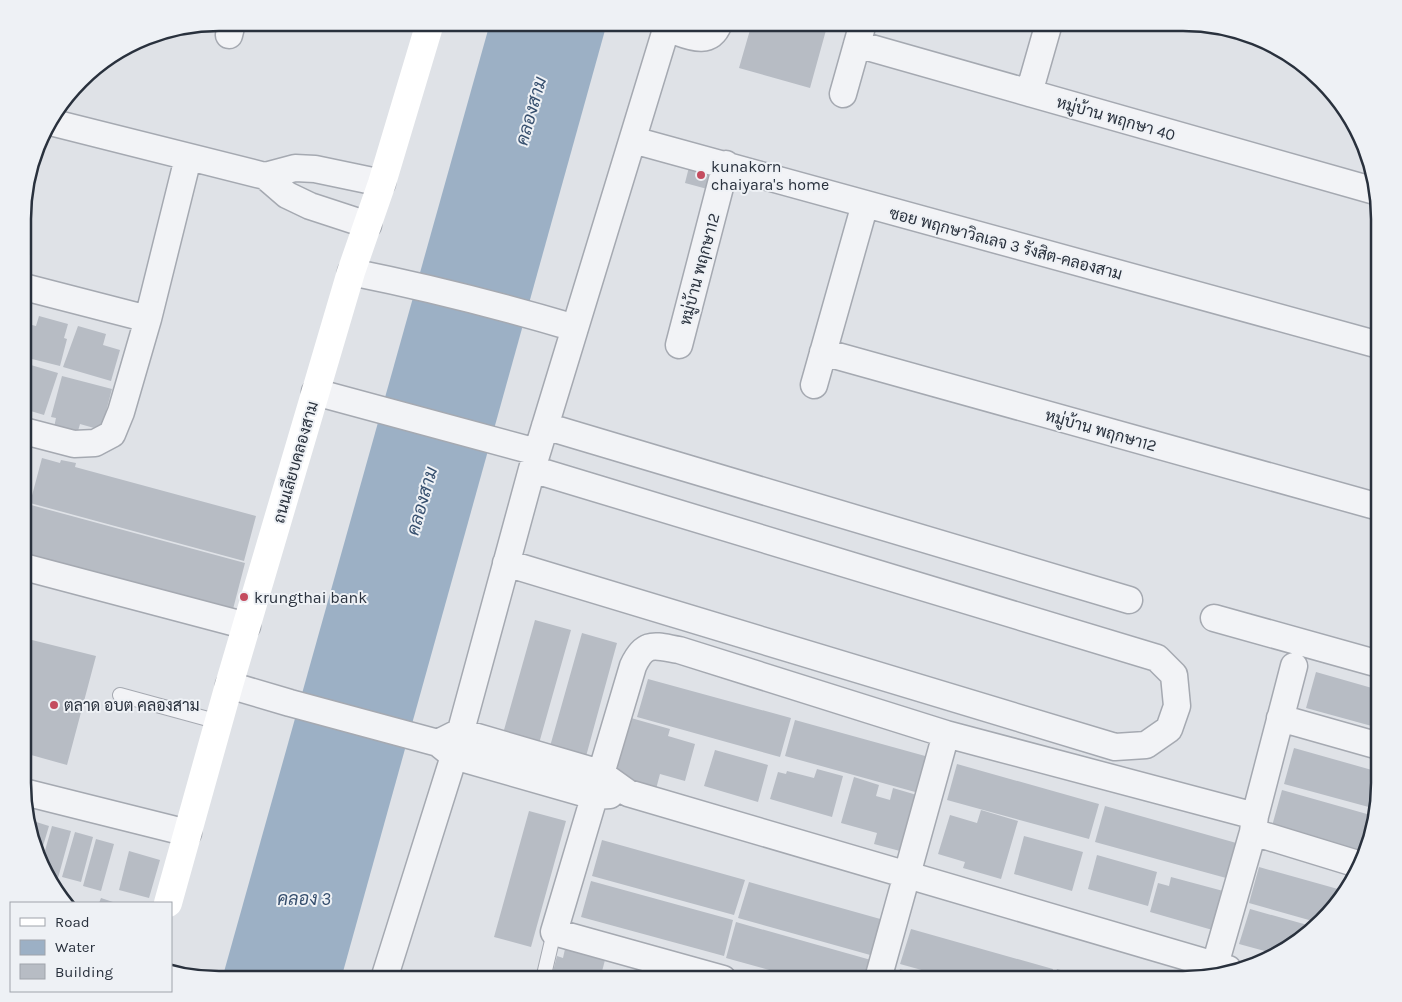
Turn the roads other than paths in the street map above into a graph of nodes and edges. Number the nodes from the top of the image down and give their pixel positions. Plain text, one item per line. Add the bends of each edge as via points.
1 (428, 31) edge
2 (665, 31) edge
3 (681, 31) edge
4 (713, 31) edge
5 (1047, 31) edge
6 (860, 34) edge
7 (1029, 93) junction
8 (843, 94) dead end
9 (57, 124) edge
10 (633, 140) junction
11 (188, 158) junction
12 (726, 164) junction
13 (265, 176) junction
14 (382, 183) junction
15 (1368, 189) edge
16 (865, 204) junction
17 (368, 225) junction
18 (351, 272) junction
19 (31, 289) edge
20 (148, 318) junction
21 (575, 328) junction
22 (1371, 343) edge
23 (679, 345) dead end
24 (823, 352) junction
25 (814, 385) dead end
26 (315, 392) junction
27 (545, 426) junction
28 (31, 434) edge
29 (535, 460) junction
30 (1371, 505) edge
31 (506, 563) junction
32 (31, 570) edge
33 (1129, 600) dead end
34 (1214, 618) dead end
35 (246, 626) junction
36 (1371, 662) edge
37 (1294, 666) dead end
38 (229, 685) junction
39 (120, 695) dead end
40 (1280, 718) junction
41 (219, 722) junction
42 (946, 734) junction
43 (446, 743) junction
44 (1371, 744) edge
45 (597, 785) junction
46 (32, 794) edge
47 (1254, 824) junction
48 (188, 833) junction
49 (1353, 862) edge
50 (907, 875) junction
51 (168, 902) edge
52 (554, 932) junction
53 (1219, 967) edge
54 (1215, 968) edge
55 (393, 971) edge
56 (545, 971) edge
57 (694, 971) edge
58 (880, 971) edge

1 - 14 main road, ถนนเลียบคลองสาม
2 - 10 street
3 - 4 street via 700,39 710,36
5 - 7 street
6 - 7 street, หมู่บ้าน พฤกษา 40
6 - 8 street
7 - 15 street, หมู่บ้าน พฤกษา 40
9 - 11 street
10 - 12 street, ซอย พฤกษาวิลเลจ 3 รังสิต-คลองสาม
10 - 21 street
11 - 13 street
11 - 20 street
12 - 16 street, ซอย พฤกษาวิลเลจ 3 รังสิต-คลองสาม
12 - 23 street, หมู่บ้าน พฤกษา12
13 - 14 street via 295,168 315,169
13 - 17 street via 288,195 310,206
14 - 17 main road, ถนนเลียบคลองสาม
16 - 22 street, ซอย พฤกษาวิลเลจ 3 รังสิต-คลองสาม
16 - 24 street
17 - 18 main road, ถนนเลียบคลองสาม
18 - 21 street
18 - 26 main road, ถนนเลียบคลองสาม
19 - 20 street
20 - 28 street via 112,434 95,443 74,444
21 - 27 street
24 - 25 street
24 - 30 street, หมู่บ้าน พฤกษา12
26 - 29 street via 501,441
26 - 35 main road, ถนนเลียบคลองสาม
27 - 29 street
27 - 33 street
29 - 31 street
29 - 31 street via 1157,658 1174,675 1177,706 1169,729 1146,745 1115,747
31 - 43 street
32 - 35 street
34 - 36 street
35 - 38 main road, ถนนเลียบคลองสาม
37 - 40 street
38 - 41 main road, ถนนเลียบคลองสาม
38 - 43 street
39 - 41 lane
40 - 44 street
40 - 47 street
41 - 48 main road, ถนนเลียบคลองสาม
42 - 45 street via 679,650 652,645 639,653 633,666
42 - 47 street
42 - 50 street
43 - 45 street
43 - 55 street
45 - 50 street
45 - 52 street
46 - 48 street
47 - 49 street
47 - 53 street
48 - 51 main road, ถนนเลียบคลองสาม
50 - 54 street
50 - 58 street
52 - 56 lane
52 - 57 street

